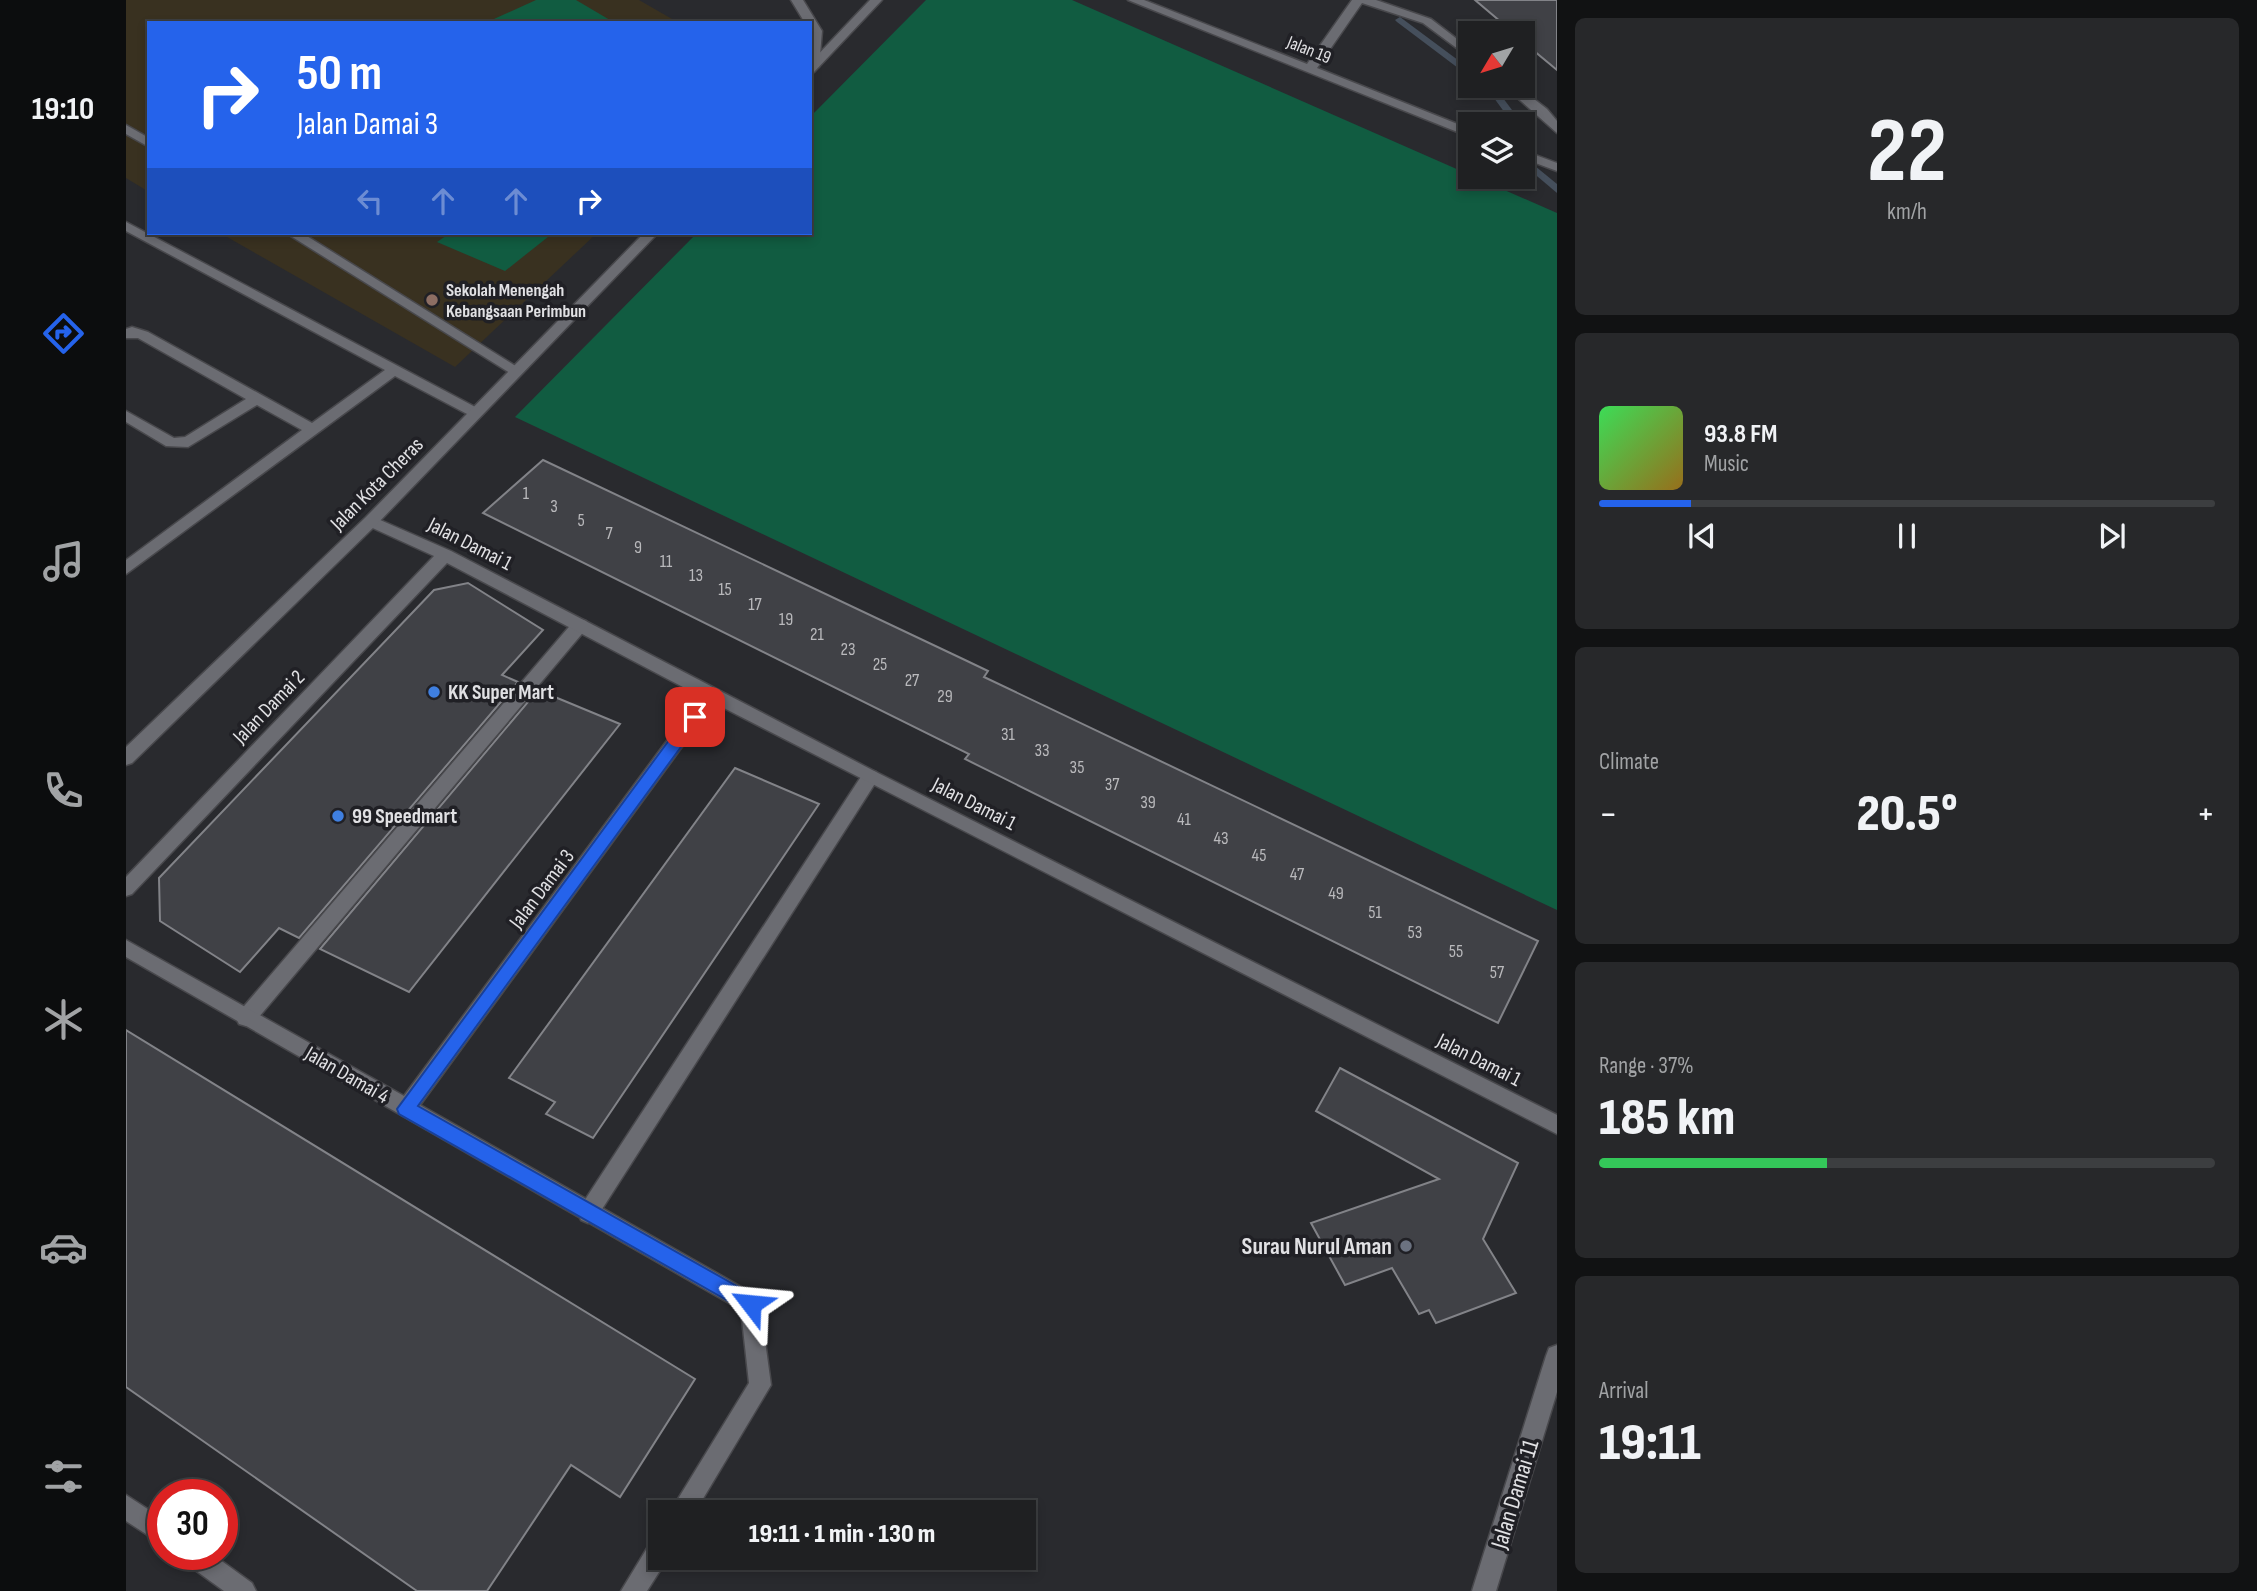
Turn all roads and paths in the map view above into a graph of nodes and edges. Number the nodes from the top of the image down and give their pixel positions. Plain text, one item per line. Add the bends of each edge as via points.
1 (797, 0) edge
2 (876, 0) edge
3 (1134, 0) edge
4 (1358, 0) edge
5 (1365, 0) edge
6 (810, 21) edge
7 (812, 24) edge
8 (1458, 45) edge
9 (812, 67) edge
10 (1310, 69) junction
11 (1525, 98) edge
12 (1458, 128) edge
13 (126, 129) edge
14 (1557, 129) edge
15 (147, 142) edge
16 (1535, 159) edge
17 (1557, 167) edge
18 (126, 226) edge
19 (296, 235) edge
20 (649, 235) edge
21 (126, 334) edge
22 (394, 370) junction
23 (515, 370) junction
24 (257, 398) junction
25 (474, 412) junction
26 (126, 416) edge
27 (311, 429) junction
28 (371, 521) junction
29 (445, 555) junction
30 (126, 568) edge
31 (580, 625) junction
32 (711, 695) junction
33 (126, 758) edge
34 (870, 777) junction
35 (126, 889) edge
36 (126, 948) edge
37 (246, 1018) junction
38 (406, 1109) junction
39 (1557, 1125) edge
40 (588, 1213) junction
41 (1557, 1356) edge
42 (689, 1500) edge
43 (126, 1507) edge
44 (147, 1522) edge
45 (648, 1568) edge
46 (214, 1570) edge
47 (244, 1591) edge
48 (634, 1591) edge
49 (1485, 1591) edge

1 - 6 street
2 - 9 street
3 - 10 street, Jalan 19
4 - 10 street
5 - 8 street via 1427,20
7 - 9 street via 816,31
10 - 12 street, Jalan 19
11 - 14 street
13 - 15 street
16 - 17 street
18 - 22 street
19 - 23 street
20 - 23 street, Jalan Kota Cheras
21 - 24 street via 143,335
22 - 25 street
22 - 27 street
23 - 25 street, Jalan Kota Cheras
24 - 26 street via 188,442 171,443
24 - 27 street
25 - 28 street, Jalan Kota Cheras
27 - 30 street
28 - 29 street, Jalan Damai 1
28 - 33 street, Jalan Kota Cheras
29 - 31 street, Jalan Damai 1
29 - 35 street, Jalan Damai 2
31 - 32 street, Jalan Damai 1
31 - 37 street
32 - 34 street, Jalan Damai 1
32 - 38 street, Jalan Damai 3
34 - 39 street, Jalan Damai 1
34 - 40 street
36 - 37 street, Jalan Damai 4
37 - 38 street, Jalan Damai 4
38 - 40 street, Jalan Damai 4
40 - 42 street, Jalan Damai 4 via 751,1304 760,1385
41 - 49 street, Jalan Damai 11
43 - 44 street
45 - 48 street
46 - 47 street

